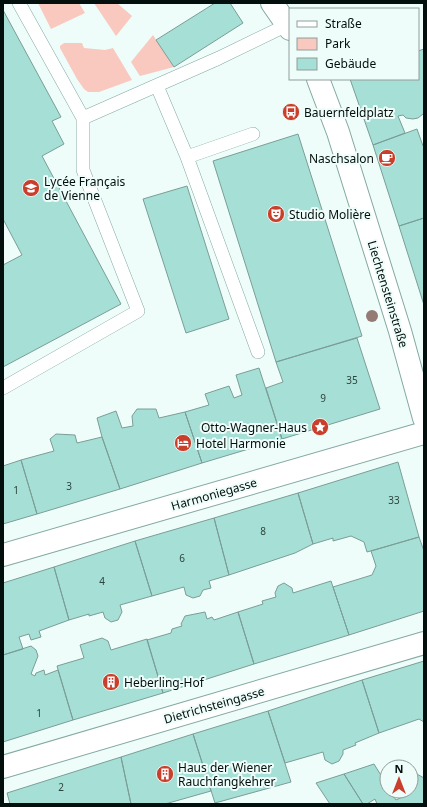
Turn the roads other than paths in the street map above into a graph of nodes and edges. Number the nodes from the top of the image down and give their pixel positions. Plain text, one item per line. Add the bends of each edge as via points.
1 (18, 3) edge
2 (272, 3) edge
3 (289, 27) edge
4 (318, 80) edge
5 (158, 86) junction
6 (83, 118) junction
7 (253, 134) dead end
8 (187, 157) junction
9 (258, 352) dead end
10 (3, 388) edge
11 (424, 418) edge
12 (424, 433) edge
13 (3, 555) edge
14 (424, 643) edge
15 (3, 767) edge

1 - 6 lane
2 - 3 street
3 - 5 lane
4 - 11 street, Liechtensteinstraße via 338,132 396,316
5 - 6 lane
5 - 8 lane
6 - 10 lane via 83,170 138,311
7 - 8 lane
8 - 9 lane
12 - 13 street, Harmoniegasse
14 - 15 street, Dietrichsteingasse

